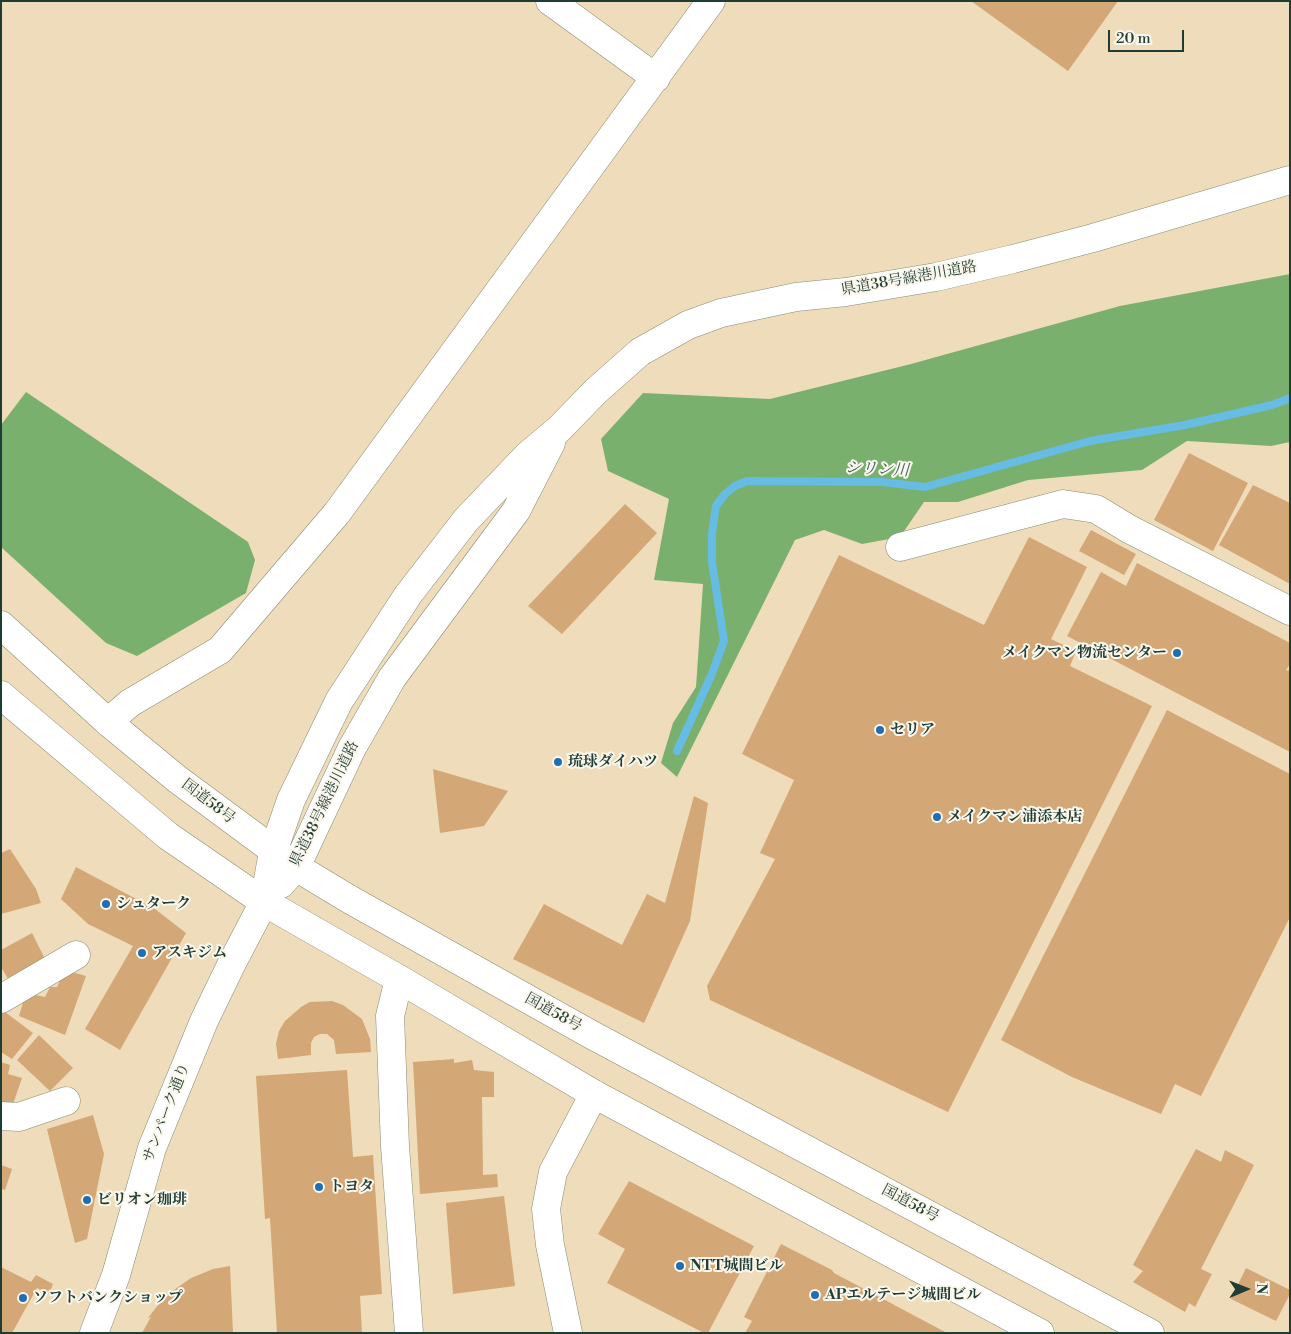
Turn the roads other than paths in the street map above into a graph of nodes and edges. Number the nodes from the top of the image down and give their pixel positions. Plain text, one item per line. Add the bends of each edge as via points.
1 (550, 1) edge
2 (711, 1) edge
3 (656, 78) junction
4 (1290, 180) edge
5 (559, 429) junction
6 (900, 546) dead end
7 (1290, 611) edge
8 (1, 625) edge
9 (2, 697) edge
10 (108, 722) junction
11 (273, 852) junction
12 (296, 867) junction
13 (264, 902) junction
14 (76, 955) dead end
15 (399, 979) junction
16 (1, 999) edge
17 (594, 1094) junction
18 (66, 1101) dead end
19 (1, 1116) edge
20 (94, 1333) edge
21 (409, 1333) edge
22 (568, 1333) edge
23 (1040, 1333) edge
24 (1150, 1333) edge

1 - 3 main road
2 - 3 main road
3 - 10 main road via 337,513 220,650 130,703
4 - 5 main road, 県道38号線港川道路 via 1093,238 936,277 796,297 721,313 688,325 640,352
5 - 11 main road, 県道38号線港川道路 via 528,455 466,520 408,595 339,702 291,800
5 - 12 main road, 県道38号線港川道路 via 516,512 392,678 352,748
6 - 7 main road via 1063,504 1096,509
8 - 10 main road, 国道58号
9 - 13 main road via 168,836
10 - 11 main road, 国道58号
11 - 12 main road, 国道58号
11 - 13 main road, 県道38号線港川道路
12 - 13 main road, 県道38号線港川道路
12 - 24 main road, 国道58号 via 592,1034
13 - 15 main road
13 - 20 main road, サンパーク通り via 204,1021 152,1148 116,1275
14 - 16 main road
15 - 17 main road
15 - 21 main road via 390,1016 395,1146
17 - 22 main road via 553,1172 546,1209
17 - 23 main road
18 - 19 main road via 18,1117

